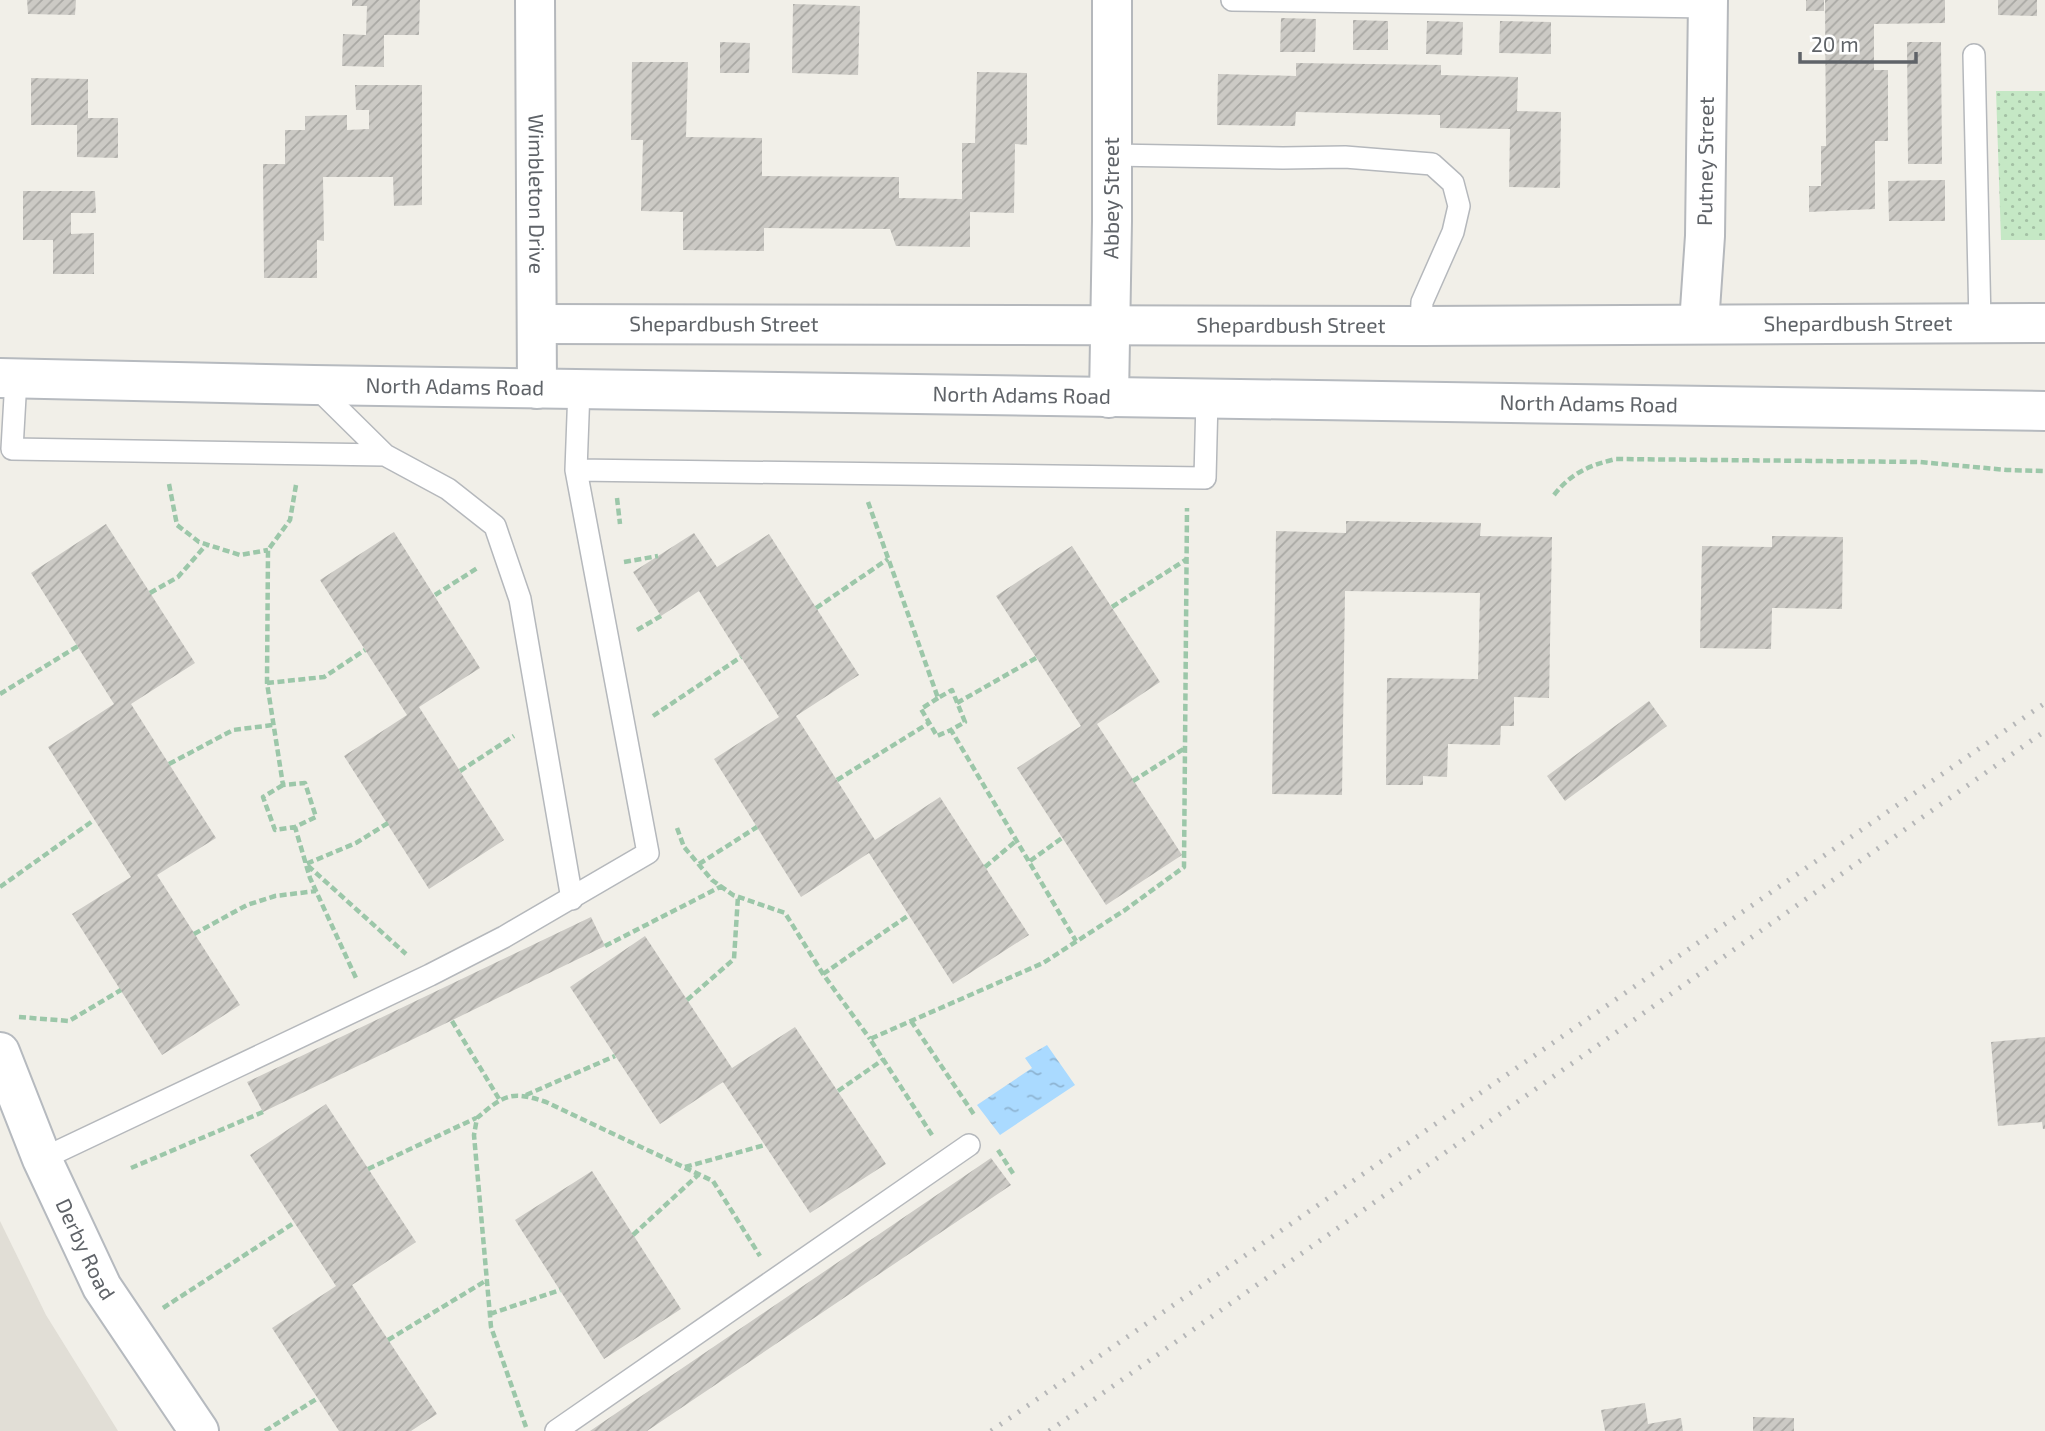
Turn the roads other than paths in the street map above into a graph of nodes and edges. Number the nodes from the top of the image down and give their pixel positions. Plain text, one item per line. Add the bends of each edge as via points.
1 (535, 0) edge
2 (1112, 0) edge
3 (1232, 0) edge
4 (1708, 4) edge
5 (1974, 55) dead end
6 (1112, 155) junction
7 (1980, 323) junction
8 (2045, 323) edge
9 (537, 324) junction
10 (1111, 324) junction
11 (1699, 324) junction
12 (1421, 326) junction
13 (8, 378) edge
14 (314, 385) junction
15 (537, 388) junction
16 (579, 389) junction
17 (1109, 398) junction
18 (1207, 399) junction
19 (2045, 411) edge
20 (385, 455) junction
21 (576, 470) junction
22 (572, 899) junction
23 (0, 1052) edge
24 (969, 1145) dead end
25 (42, 1159) junction
26 (200, 1431) edge
27 (556, 1431) edge

1 - 9 street, Wimbleton Drive
2 - 6 street, Abbey Street
3 - 4 lane
4 - 11 street, Putney Street via 1705,236
5 - 7 lane
6 - 10 street, Abbey Street
6 - 12 lane via 1345,157 1432,164 1453,183 1459,206 1453,232 1422,302
7 - 8 street, Shepardbush Street
7 - 11 street, Shepardbush Street
9 - 10 street, Shepardbush Street
9 - 15 street, Wimbleton Drive
10 - 12 street, Shepardbush Street
10 - 17 street, Abbey Street
11 - 12 street, Shepardbush Street
13 - 14 street, North Adams Road
13 - 20 lane via 12,449
14 - 15 street, North Adams Road
14 - 20 lane
15 - 16 street, North Adams Road
16 - 17 street, North Adams Road
16 - 21 lane
17 - 18 street, North Adams Road
18 - 19 street, North Adams Road
18 - 21 lane via 1205,478
20 - 22 lane via 448,489 495,526 520,599
21 - 22 lane via 648,853
22 - 25 lane via 430,975
23 - 25 street, Derby Road
24 - 27 lane
25 - 26 street, Derby Road via 102,1287

